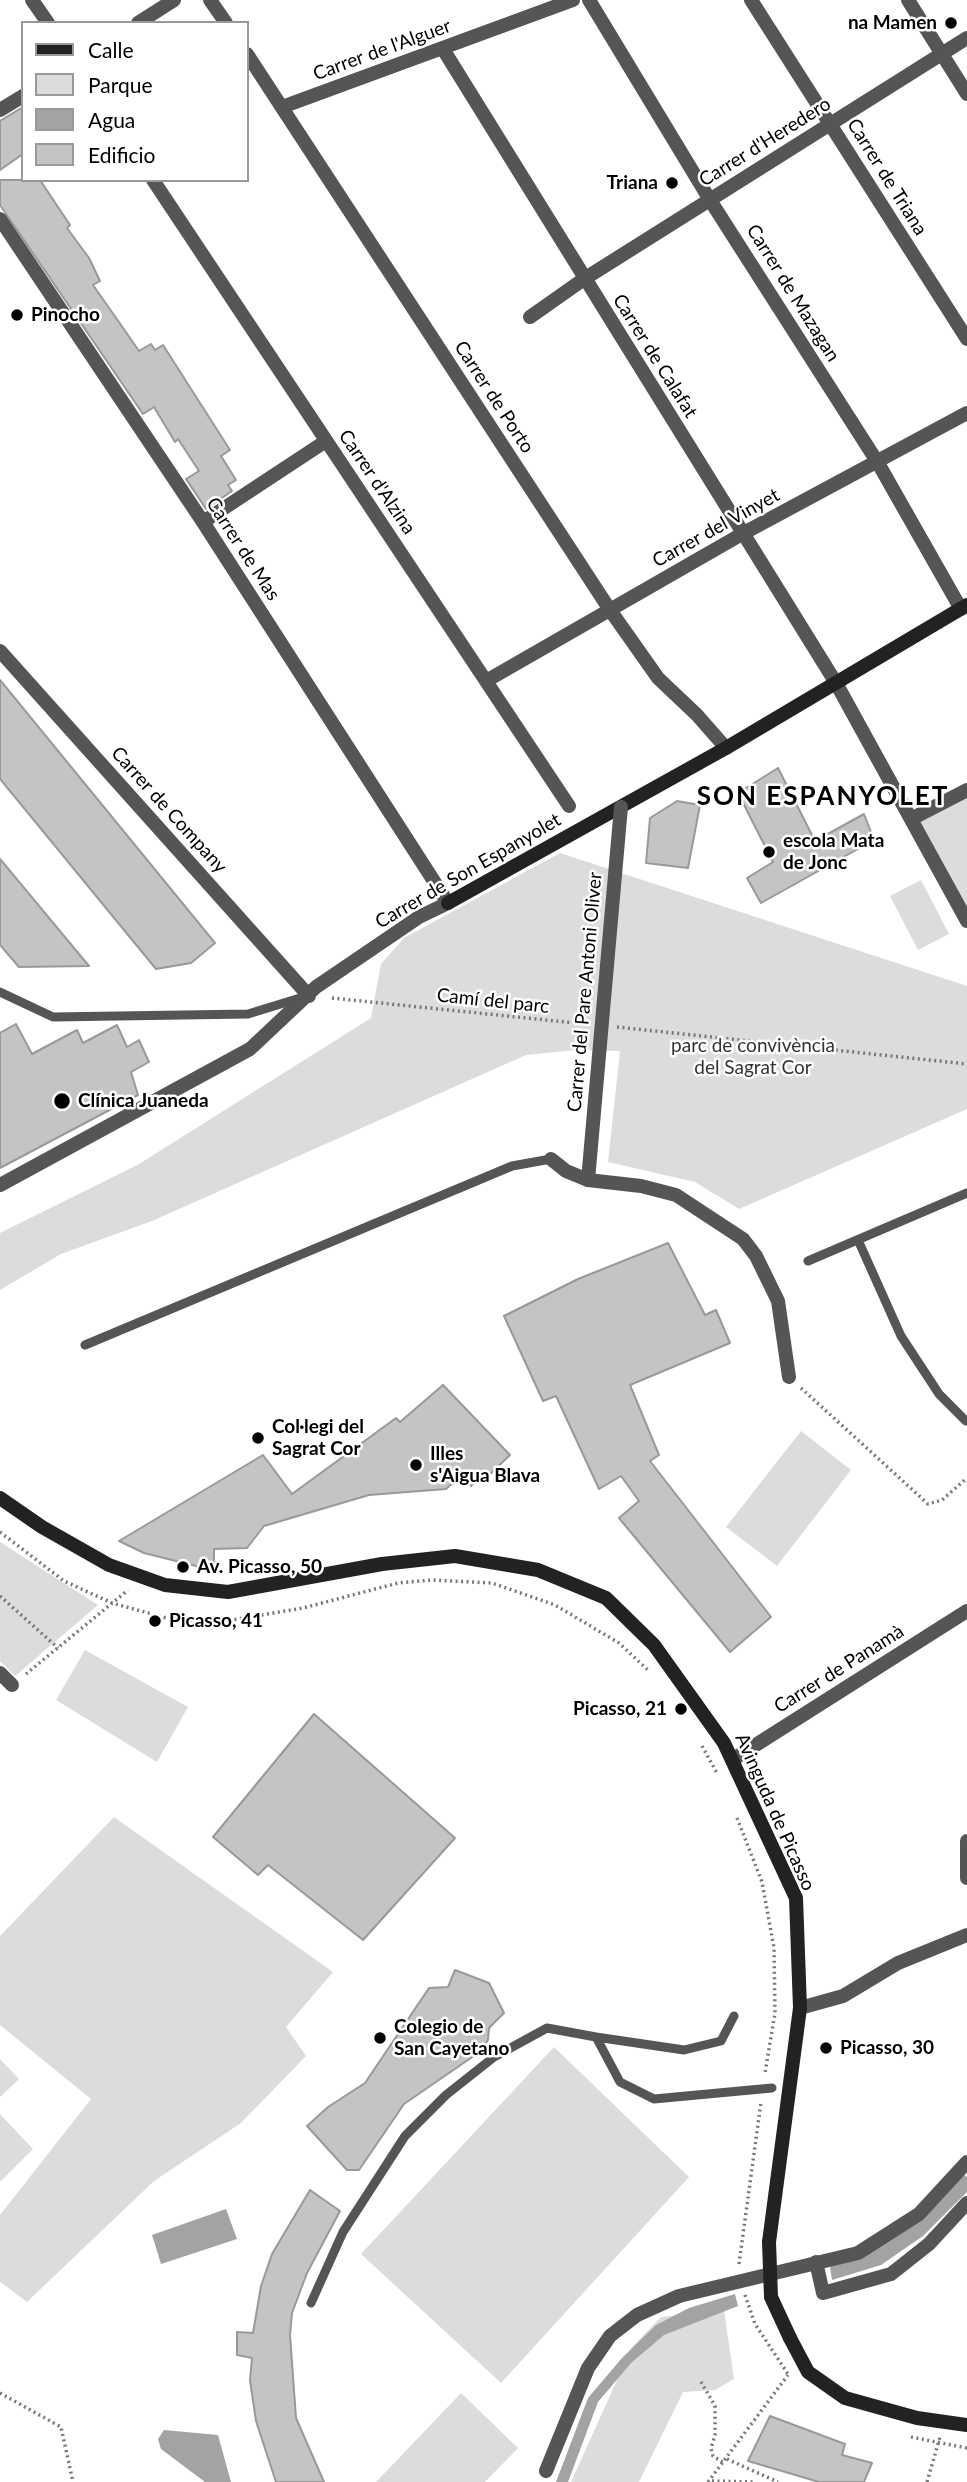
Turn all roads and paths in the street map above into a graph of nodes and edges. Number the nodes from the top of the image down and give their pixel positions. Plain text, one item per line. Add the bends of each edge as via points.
1 (33, 0) edge
2 (174, 0) edge
3 (211, 0) edge
4 (573, 0) edge
5 (589, 0) edge
6 (751, 0) edge
7 (908, 0) edge
8 (47, 21) edge
9 (141, 21) edge
10 (225, 21) edge
11 (967, 38) edge
12 (443, 49) junction
13 (942, 54) junction
14 (248, 56) edge
15 (967, 94) edge
16 (21, 97) edge
17 (282, 107) junction
18 (0, 110) edge
19 (830, 124) junction
20 (154, 182) edge
21 (710, 200) junction
22 (0, 219) edge
23 (584, 279) junction
24 (530, 317) dead end
25 (967, 339) edge
26 (967, 412) edge
27 (326, 440) junction
28 (878, 463) junction
29 (203, 522) junction
30 (742, 534) junction
31 (964, 607) edge
32 (610, 610) junction
33 (0, 651) edge
34 (486, 681) junction
35 (836, 683) junction
36 (726, 748) junction
37 (967, 790) edge
38 (569, 806) dead end
39 (621, 807) junction
40 (911, 819) junction
41 (448, 903) junction
42 (967, 920) edge
43 (0, 992) edge
44 (309, 996) junction
45 (597, 1025) dead end
46 (610, 1027) dead end
47 (967, 1063) edge
48 (551, 1160) joint
49 (588, 1180) junction
50 (0, 1185) edge
51 (967, 1193) edge
52 (858, 1240) junction
53 (808, 1261) dead end
54 (85, 1345) dead end
55 (789, 1377) joint
56 (966, 1421) edge
57 (967, 1478) edge
58 (0, 1498) edge
59 (0, 1532) edge
60 (143, 1577) junction
61 (0, 1596) edge
62 (112, 1603) junction
63 (967, 1611) edge
64 (58, 1648) junction
65 (0, 1673) edge
66 (652, 1674) dead end
67 (12, 1685) joint
68 (701, 1744) dead end
69 (732, 1760) junction
70 (719, 1777) dead end
71 (735, 1811) dead end
72 (967, 1841) edge
73 (967, 1878) edge
74 (967, 1935) edge
75 (800, 2008) junction
76 (734, 2016) dead end
77 (596, 2037) junction
78 (768, 2088) junction
79 (967, 2162) edge
80 (967, 2203) edge
81 (741, 2225) dead end
82 (816, 2262) junction
83 (311, 2303) dead end
84 (802, 2361) junction
85 (701, 2382) dead end
86 (0, 2393) edge
87 (944, 2423) junction
88 (967, 2425) edge
89 (726, 2461) junction
90 (544, 2477) edge
91 (710, 2481) edge
92 (73, 2482) edge
93 (756, 2482) edge
94 (778, 2482) edge
95 (927, 2482) edge

1 - 8 street
2 - 9 street
3 - 10 street
4 - 12 street, Carrer de l'Alguer
5 - 21 street, Carrer de Mazagan
6 - 19 street, Carrer de Triana
7 - 13 street
11 - 13 street, Carrer d'Heredero
12 - 17 street, Carrer de l'Alguer
12 - 23 street, Carrer de Calafat
13 - 15 street
13 - 19 street, Carrer d'Heredero
14 - 17 street, Carrer de Porto
16 - 18 street
17 - 32 street, Carrer de Porto
19 - 21 street, Carrer d'Heredero
19 - 25 street, Carrer de Triana
20 - 27 street, Carrer d'Alzina
21 - 23 street, Carrer d'Heredero
21 - 28 street, Carrer de Mazagan
22 - 29 street, Carrer de Mas
23 - 24 street
23 - 30 street, Carrer de Calafat
26 - 28 street, Carrer del Vinyet
27 - 29 street
27 - 34 street, Carrer d'Alzina
28 - 30 street, Carrer del Vinyet
28 - 31 street, Carrer de Mazagan
29 - 41 street, Carrer de Mas
30 - 32 street, Carrer del Vinyet
30 - 35 street, Carrer de Calafat
31 - 35 street, Carrer de Son Espanyolet
32 - 34 street, Carrer del Vinyet
32 - 36 street, Carrer de Porto via 658,678
33 - 44 street, Carrer de Company
34 - 38 street, Carrer d'Alzina
35 - 36 street, Carrer de Son Espanyolet
35 - 40 street, Carrer de Calafat
36 - 39 street, Carrer de Son Espanyolet
37 - 40 street
39 - 41 street, Carrer de Son Espanyolet
39 - 49 street, Carrer del Pare Antoni Oliver, bridge
40 - 42 street, Carrer de Calafat
41 - 44 street, Carrer de Son Espanyolet via 419,917
43 - 44 lane via 53,1017 247,1014
44 - 45 path, Camí del parc
44 - 50 street, Carrer de Son Espanyolet via 250,1049
46 - 47 path
48 - 49 street
48 - 54 lane via 512,1166
49 - 55 street via 676,1195 743,1239 778,1301
51 - 52 lane
52 - 53 lane
52 - 56 lane via 901,1336 939,1394
55 - 57 path via 928,1504 942,1500
58 - 60 street, Avinguda de Picasso via 109,1565
59 - 62 path via 64,1581
60 - 62 path
60 - 69 street, Avinguda de Picasso via 165,1586 228,1591 455,1556 538,1570 606,1598 654,1645
61 - 64 path
62 - 64 path
62 - 66 path via 170,1619 214,1623 303,1608 398,1583 492,1583 555,1605 620,1643
63 - 69 street, Carrer de Panamà
64 - 67 path
65 - 67 street
68 - 70 path
69 - 75 street, Avinguda de Picasso via 796,1898
71 - 78 path via 762,1882 774,1948 775,2013
72 - 73 street
74 - 75 street via 898,1963 843,1996
75 - 84 street, Avinguda de Picasso, bridge via 769,2242 771,2297
76 - 77 lane via 721,2041 684,2050
77 - 78 lane via 620,2082 654,2099
77 - 83 lane via 547,2028 494,2057 446,2095 405,2136 372,2184 343,2232
78 - 81 path
79 - 82 street via 919,2214 888,2236 858,2253
80 - 82 street via 929,2244 891,2274 823,2293
82 - 90 street via 679,2296 637,2315 610,2336 588,2368
84 - 87 street, Avinguda de Picasso via 808,2372 845,2398
84 - 89 path via 780,2383
85 - 89 path via 715,2406 713,2456
86 - 92 path via 61,2427
87 - 88 street, Avinguda de Picasso
87 - 95 path
89 - 91 path
89 - 94 path
91 - 93 path

